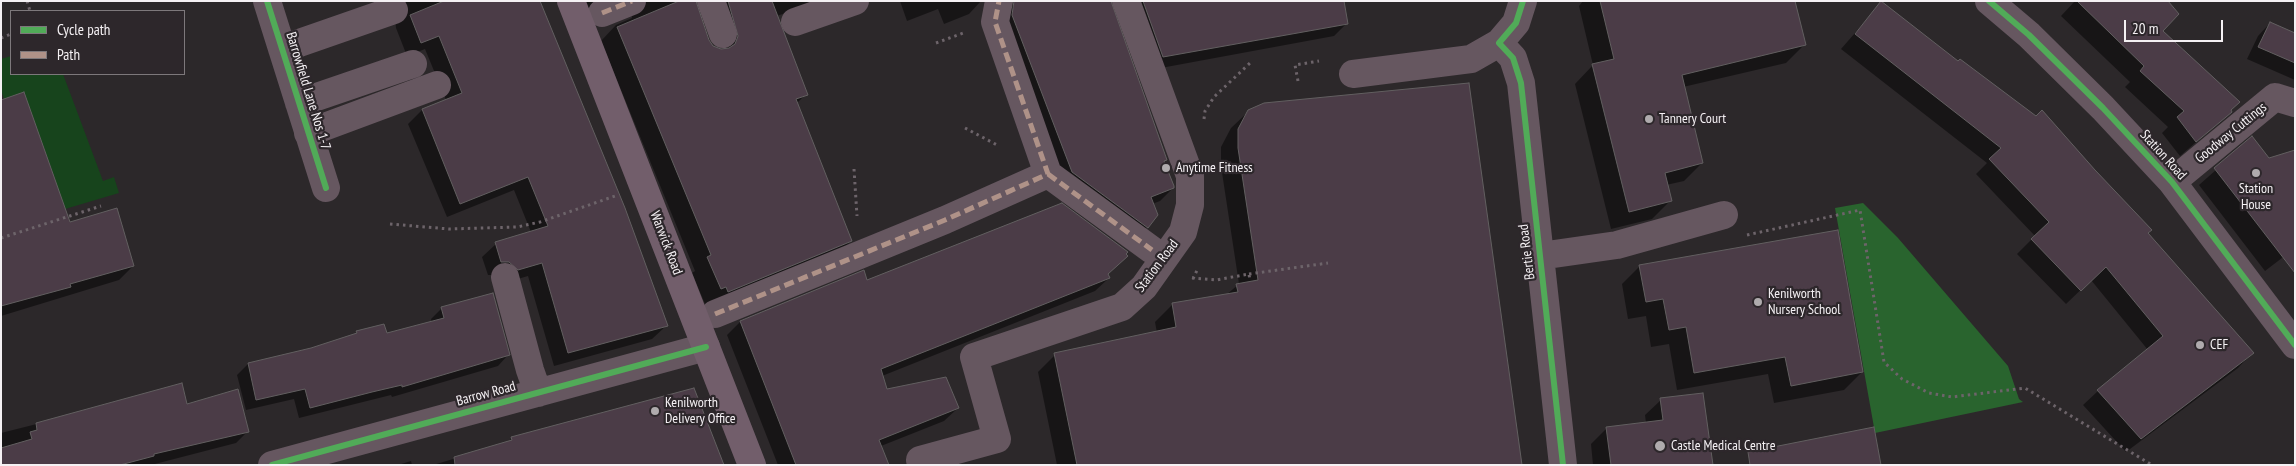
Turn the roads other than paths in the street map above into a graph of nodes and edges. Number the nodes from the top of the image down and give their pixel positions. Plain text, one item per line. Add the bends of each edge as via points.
1 (267, 1) edge
2 (632, 1) edge
3 (711, 1) edge
4 (854, 1) edge
5 (998, 1) edge
6 (1126, 1) edge
7 (1523, 1) edge
8 (1989, 1) edge
9 (394, 10) dead end
10 (584, 12) edge
11 (795, 22) dead end
12 (723, 34) dead end
13 (1499, 43) junction
14 (282, 49) junction
15 (413, 64) dead end
16 (1353, 74) dead end
17 (437, 85) dead end
18 (299, 103) junction
19 (2295, 103) edge
20 (308, 133) junction
21 (1048, 174) junction
22 (2172, 182) junction
23 (326, 188) dead end
24 (1724, 215) dead end
25 (1159, 255) junction
26 (1540, 256) junction
27 (505, 277) dead end
28 (715, 314) dead end
29 (2295, 345) edge
30 (706, 347) junction
31 (538, 393) junction
32 (920, 460) dead end
33 (272, 465) edge
34 (752, 465) edge
35 (1563, 465) edge

1 - 14 street, Barrowfield Lane Nos 1-7
2 - 10 street
3 - 12 street
4 - 11 street
5 - 21 street via 995,22
6 - 25 street, Station Road via 1190,176 1190,204 1183,232
7 - 13 street via 1516,23
8 - 22 street, Station Road via 2036,41
9 - 14 street
10 - 30 main road, Warwick Road
13 - 16 street via 1471,59
13 - 26 street, Bertie Road via 1514,58 1520,83
14 - 18 street, Barrowfield Lane Nos 1-7
15 - 18 street
17 - 20 street
18 - 20 street, Barrowfield Lane Nos 1-7
19 - 22 street, Goodway Cuttings via 2275,96
20 - 23 street, Barrowfield Lane Nos 1-7
21 - 25 street
21 - 28 street
22 - 29 street, Station Road
24 - 26 street via 1617,245
25 - 32 street, Station Road via 1144,287 1122,307 974,357 997,439
26 - 35 street, Bertie Road
27 - 31 street
30 - 31 street, Barrow Road
30 - 34 main road, Warwick Road
31 - 33 street, Barrow Road

